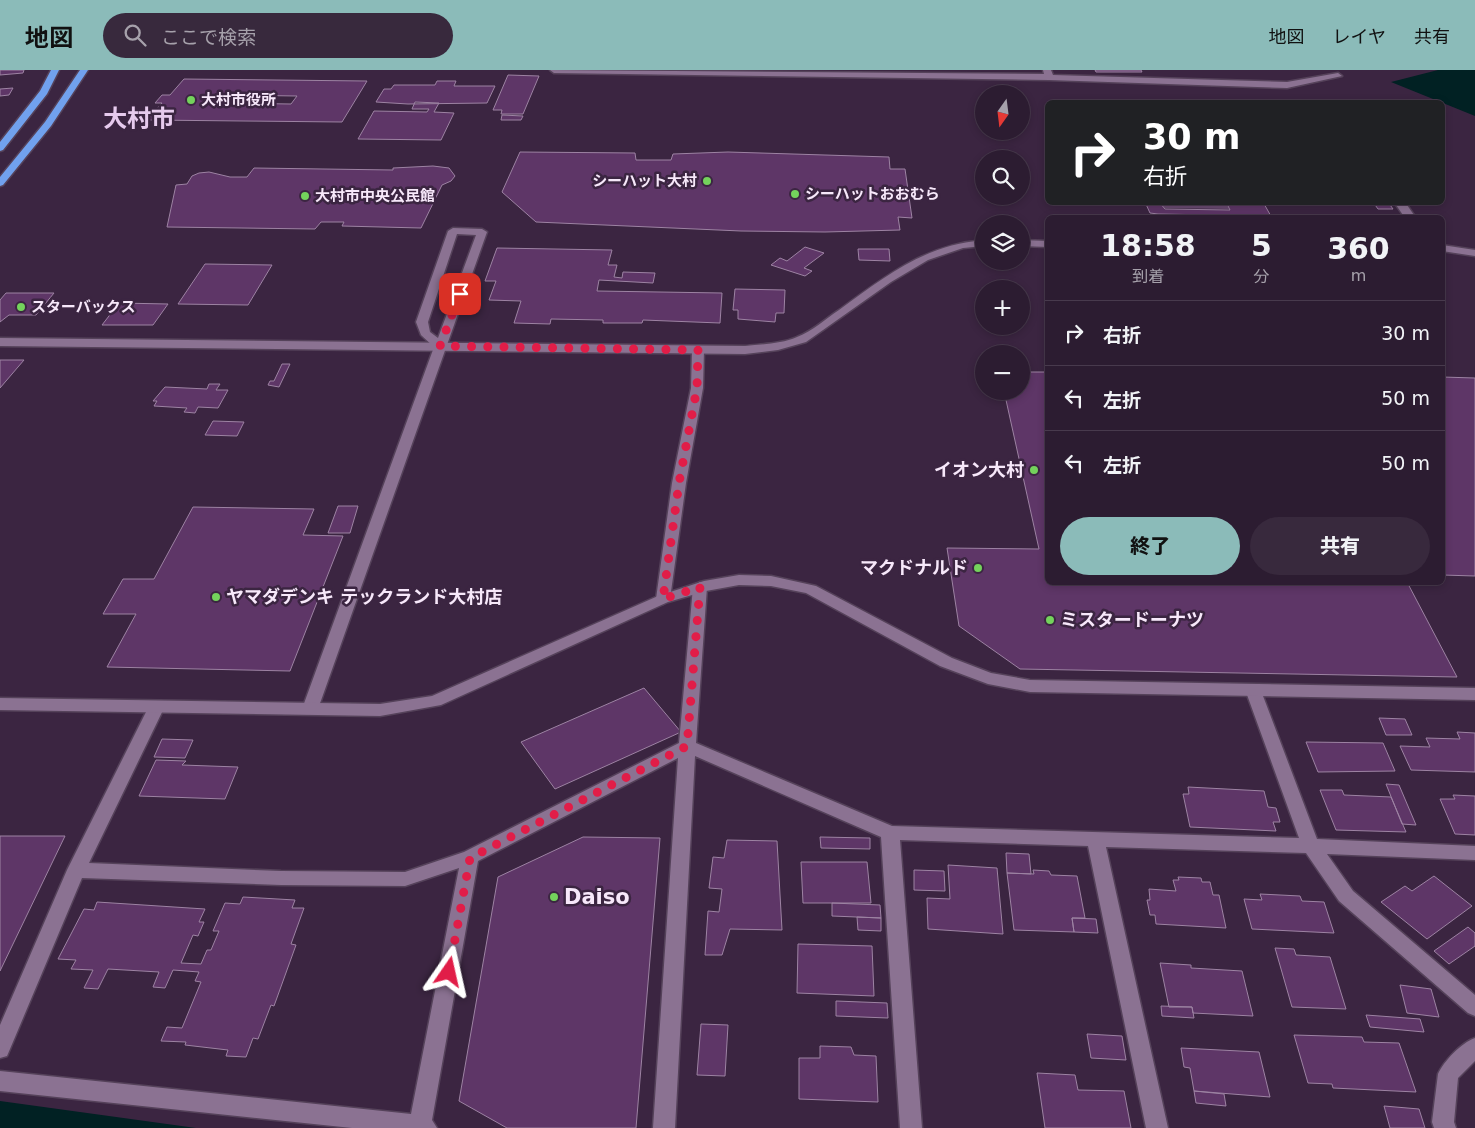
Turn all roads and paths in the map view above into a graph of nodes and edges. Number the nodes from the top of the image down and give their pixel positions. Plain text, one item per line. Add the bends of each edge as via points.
1 (56, 70) edge
2 (84, 70) edge
3 (554, 70) edge
4 (1048, 73) edge
5 (1338, 76) dead end
6 (0, 148) edge
7 (0, 183) edge
8 (975, 243) edge
9 (1030, 243) edge
10 (1045, 244) edge
11 (1445, 248) edge
12 (1475, 253) edge
13 (0, 342) edge
14 (440, 346) junction
15 (698, 350) junction
16 (700, 587) junction
17 (663, 599) junction
18 (1254, 692) junction
19 (1475, 694) edge
20 (0, 704) edge
21 (157, 706) junction
22 (310, 709) junction
23 (687, 746) junction
24 (890, 833) junction
25 (1096, 840) junction
26 (1312, 846) junction
27 (1475, 853) edge
28 (470, 858) junction
29 (76, 870) junction
30 (1475, 1007) edge
31 (1475, 1047) edge
32 (0, 1049) edge
33 (0, 1081) edge
34 (423, 1126) edge
35 (664, 1128) edge
36 (911, 1128) edge
37 (1157, 1128) edge
38 (1445, 1128) edge

1 - 6 highway via 44,92
2 - 7 highway via 48,124
3 - 4 street
4 - 5 street via 1287,85
8 - 15 street via 940,249 916,262 799,341 745,350
9 - 10 street
11 - 12 street
13 - 14 street
14 - 14 street via 425,333 422,322 453,231 482,232
14 - 15 street
14 - 22 street
15 - 17 street via 697,388 679,483
16 - 17 street
16 - 18 street via 732,580 790,584 811,589 946,662 988,678 1030,686
16 - 23 street
17 - 22 street via 435,701 380,710
18 - 19 street
18 - 26 street
20 - 21 street
21 - 22 street
21 - 29 street
23 - 24 street
23 - 28 street
23 - 35 street
24 - 25 street
24 - 36 street
25 - 26 street
25 - 37 street
26 - 27 street
26 - 30 street via 1346,896
28 - 29 street via 405,879
28 - 34 street
29 - 32 street
31 - 38 street via 1448,1074
33 - 34 street

